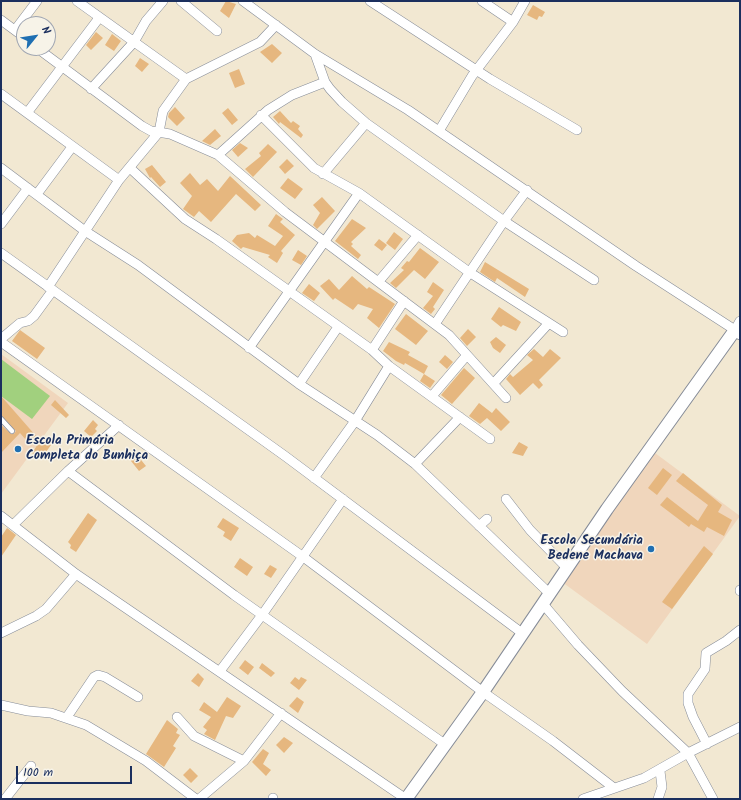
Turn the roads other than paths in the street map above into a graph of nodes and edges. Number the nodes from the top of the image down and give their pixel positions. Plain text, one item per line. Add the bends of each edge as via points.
1 (36, 1) edge
2 (76, 1) edge
3 (163, 1) edge
4 (181, 1) edge
5 (243, 1) edge
6 (370, 1) edge
7 (482, 1) edge
8 (525, 1) edge
9 (99, 18) junction
10 (1, 20) edge
11 (513, 22) junction
12 (276, 25) junction
13 (15, 30) joint
14 (217, 31) dead end
15 (134, 42) junction
16 (315, 54) junction
17 (48, 56) edge
18 (62, 66) junction
19 (478, 70) junction
20 (186, 79) junction
21 (325, 82) junction
22 (91, 89) junction
23 (1, 94) edge
24 (27, 113) junction
25 (261, 116) junction
26 (366, 123) junction
27 (577, 130) dead end
28 (439, 131) junction
29 (159, 132) junction
30 (72, 147) junction
31 (218, 155) junction
32 (1, 168) edge
33 (130, 168) junction
34 (323, 174) junction
35 (119, 180) junction
36 (28, 188) junction
37 (527, 190) junction
38 (359, 193) junction
39 (37, 194) junction
40 (504, 221) junction
41 (1, 224) edge
42 (85, 231) junction
43 (418, 235) junction
44 (325, 242) junction
45 (1, 253) edge
46 (469, 272) junction
47 (594, 280) dead end
48 (379, 281) junction
49 (50, 289) junction
50 (289, 292) junction
51 (404, 301) junction
52 (549, 323) junction
53 (435, 324) junction
54 (338, 328) junction
55 (738, 328) edge
56 (563, 332) dead end
57 (1, 340) edge
58 (249, 348) junction
59 (372, 350) junction
60 (467, 355) junction
61 (390, 366) junction
62 (494, 383) junction
63 (298, 384) junction
64 (432, 396) junction
65 (506, 398) dead end
66 (460, 417) junction
67 (1, 419) edge
68 (355, 421) junction
69 (119, 425) junction
70 (12, 431) dead end
71 (490, 439) dead end
72 (415, 464) junction
73 (68, 471) junction
74 (314, 478) junction
75 (343, 499) junction
76 (506, 499) dead end
77 (1, 516) edge
78 (487, 519) dead end
79 (13, 525) junction
80 (479, 526) junction
81 (302, 556) junction
82 (567, 568) junction
83 (76, 574) junction
84 (546, 599) junction
85 (262, 615) junction
86 (740, 630) edge
87 (522, 632) junction
88 (1, 633) edge
89 (220, 671) junction
90 (484, 692) junction
91 (138, 697) dead end
92 (1, 705) edge
93 (281, 713) junction
94 (66, 717) junction
95 (177, 717) dead end
96 (740, 727) edge
97 (707, 744) junction
98 (446, 745) junction
99 (688, 753) junction
100 (244, 761) junction
101 (31, 766) dead end
102 (660, 770) junction
103 (614, 788) junction
104 (5, 799) edge
105 (196, 799) edge
106 (199, 799) edge
107 (406, 799) edge
108 (583, 799) edge
109 (658, 799) edge
110 (713, 799) edge

1 - 13 street
2 - 9 street
3 - 15 street via 146,21
4 - 14 street
5 - 12 street
6 - 19 street
7 - 11 street
8 - 11 street
9 - 15 street
9 - 18 street
10 - 13 street
11 - 19 street
12 - 16 street
12 - 20 street via 260,42
15 - 20 street
15 - 22 street
16 - 21 street
16 - 28 street
17 - 18 street
18 - 22 street
18 - 24 street
19 - 27 street via 490,80
19 - 28 street
20 - 29 street via 163,111
21 - 25 street via 292,95
21 - 26 street via 342,102
22 - 29 street via 142,126
23 - 24 street
24 - 30 street
25 - 31 street
25 - 34 street
26 - 34 street
26 - 40 street
28 - 37 street
29 - 31 street via 170,134
29 - 33 street
30 - 35 street
30 - 39 street
31 - 44 street
32 - 36 street
33 - 35 street
33 - 50 street via 185,218
34 - 38 street
35 - 42 street
36 - 39 street
36 - 41 street
37 - 40 street
37 - 55 street via 636,266
38 - 43 street
38 - 44 street
39 - 42 street
40 - 46 street
40 - 47 street
42 - 49 street
42 - 58 street via 138,265
43 - 46 street
43 - 48 street
44 - 48 street
44 - 50 street
45 - 49 street
46 - 52 street
46 - 53 street
48 - 51 street
49 - 57 street via 34,316 20,323
49 - 74 street
50 - 54 street
50 - 58 street
51 - 53 street
51 - 59 street
52 - 56 street
52 - 62 street
53 - 60 street
54 - 59 street
54 - 63 street
55 - 82 street
57 - 69 street
58 - 63 street
59 - 61 street
60 - 62 street
60 - 64 street
61 - 64 street
61 - 68 street
62 - 65 street
63 - 68 street
64 - 66 street
66 - 71 street
66 - 72 street
67 - 70 lane
68 - 72 street
68 - 74 street
69 - 73 street
69 - 81 street
72 - 80 street
73 - 79 street
73 - 85 street
74 - 75 street
75 - 81 street
75 - 87 street
76 - 82 street via 530,530
77 - 79 street
78 - 80 street
79 - 83 street
80 - 84 street
81 - 85 street
81 - 90 street
82 - 84 street
83 - 88 street via 46,609
83 - 89 street
84 - 87 street
84 - 99 street via 578,645
85 - 89 street
85 - 98 street
86 - 97 street via 706,653 705,669 688,694 693,718
87 - 90 street
89 - 93 street
90 - 98 street
90 - 103 street via 554,741
91 - 94 street via 105,677 94,676
92 - 94 street
93 - 100 street
93 - 107 street
94 - 105 street via 86,725 146,761
95 - 100 street via 194,736
96 - 97 street
97 - 99 street
98 - 107 street
99 - 102 street
99 - 110 street
100 - 106 street
101 - 104 street
102 - 103 street
102 - 109 street via 662,787
103 - 108 street

